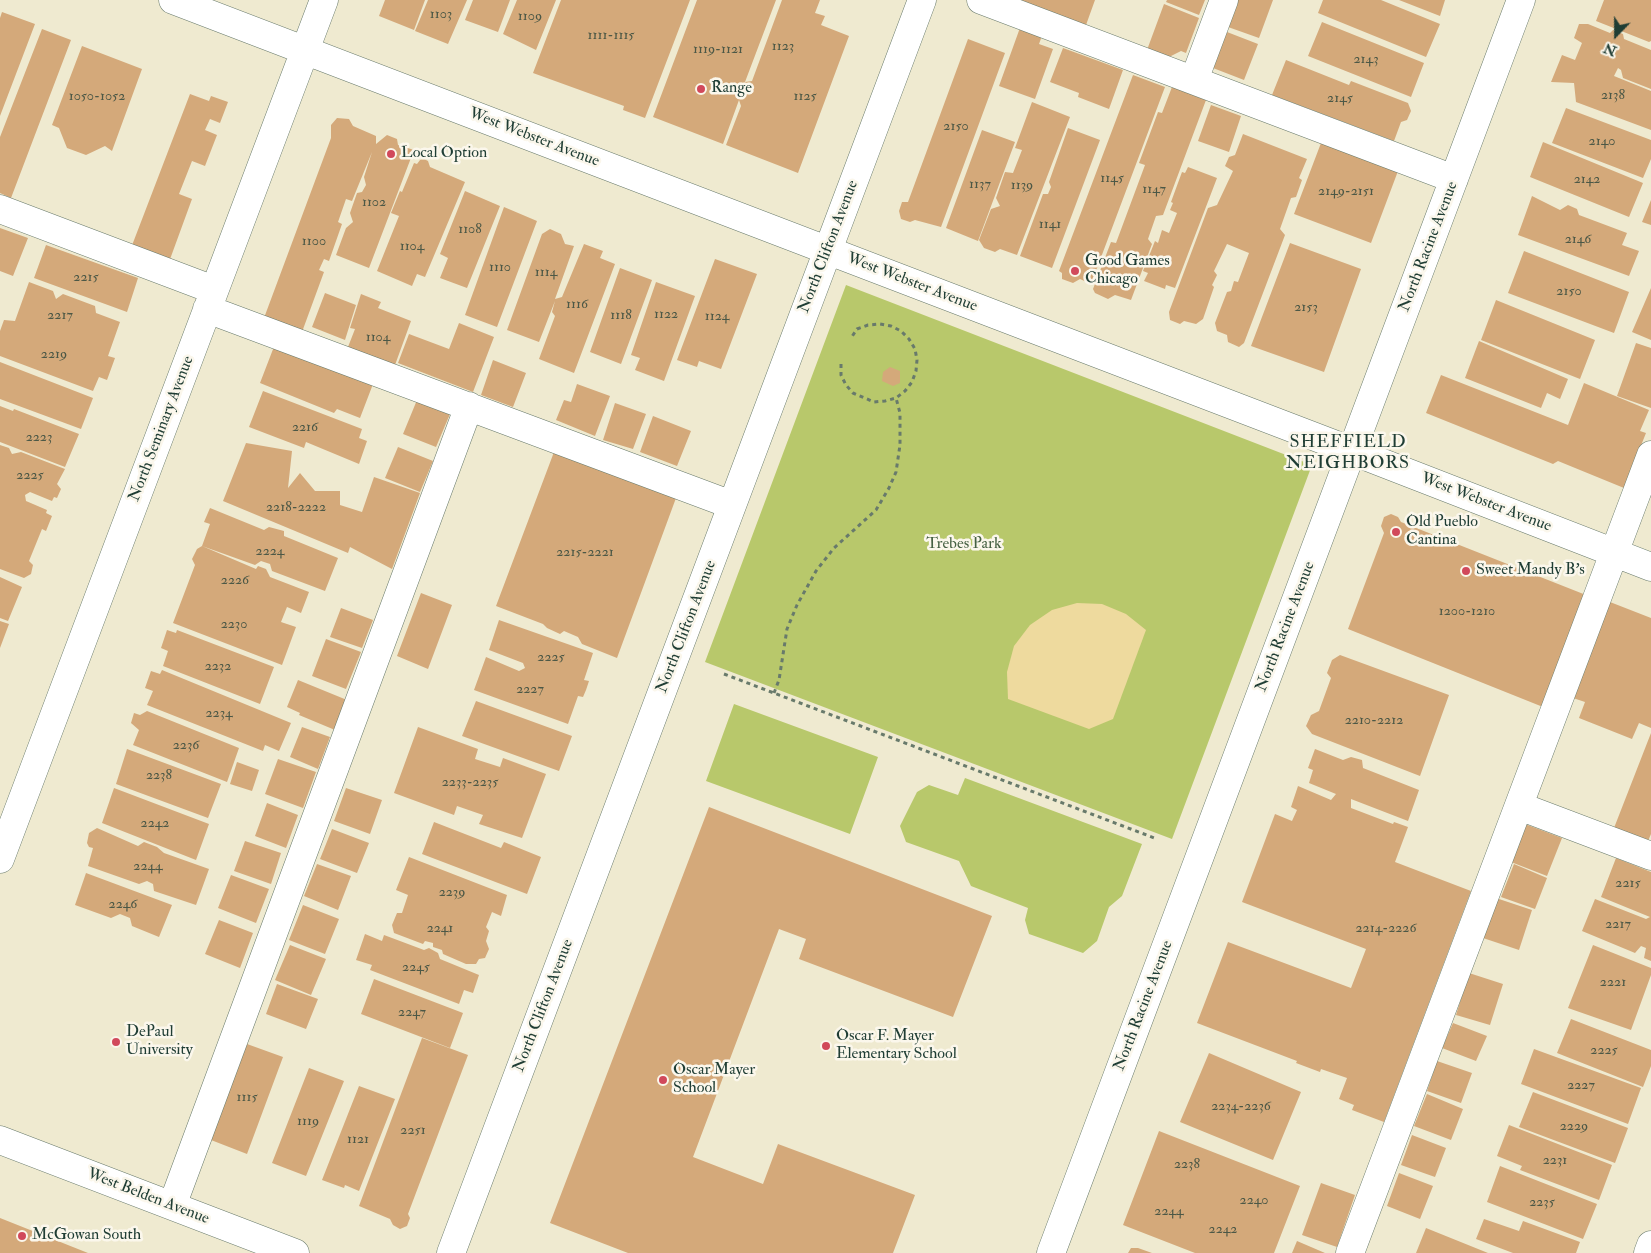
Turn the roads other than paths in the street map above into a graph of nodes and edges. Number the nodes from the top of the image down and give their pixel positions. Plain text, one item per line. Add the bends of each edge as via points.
1 (173, 0) edge
2 (324, 0) edge
3 (922, 0) edge
4 (981, 0) edge
5 (1224, 0) edge
6 (1521, 0) edge
7 (305, 51) junction
8 (1194, 80) junction
9 (1454, 179) junction
10 (0, 209) edge
11 (828, 251) junction
12 (211, 300) junction
13 (469, 406) junction
14 (1352, 451) junction
15 (1651, 455) edge
16 (732, 505) junction
17 (1614, 552) junction
18 (1651, 567) edge
19 (1519, 806) junction
20 (1, 852) edge
21 (1651, 856) edge
22 (0, 1140) edge
23 (172, 1206) junction
24 (1651, 1245) edge
25 (295, 1253) edge
26 (451, 1253) edge
27 (1051, 1253) edge
28 (1350, 1253) edge
29 (1648, 1253) edge

1 - 7 street, West Webster Avenue
2 - 7 street, North Seminary Avenue
3 - 11 street, North Clifton Avenue
4 - 8 street
5 - 8 street
6 - 9 street, North Racine Avenue
7 - 11 street, West Webster Avenue
7 - 12 street, North Seminary Avenue
8 - 9 street
9 - 14 street, North Racine Avenue
10 - 12 street
11 - 14 street, West Webster Avenue
11 - 16 street, North Clifton Avenue
12 - 13 street
12 - 20 street, North Seminary Avenue
13 - 16 street
13 - 23 street
14 - 17 street, West Webster Avenue
14 - 27 street, North Racine Avenue
15 - 17 street
16 - 26 street, North Clifton Avenue
17 - 18 street, West Webster Avenue
17 - 19 street
19 - 21 street
19 - 28 street
22 - 23 street, West Belden Avenue
23 - 25 street, West Belden Avenue
24 - 29 street

